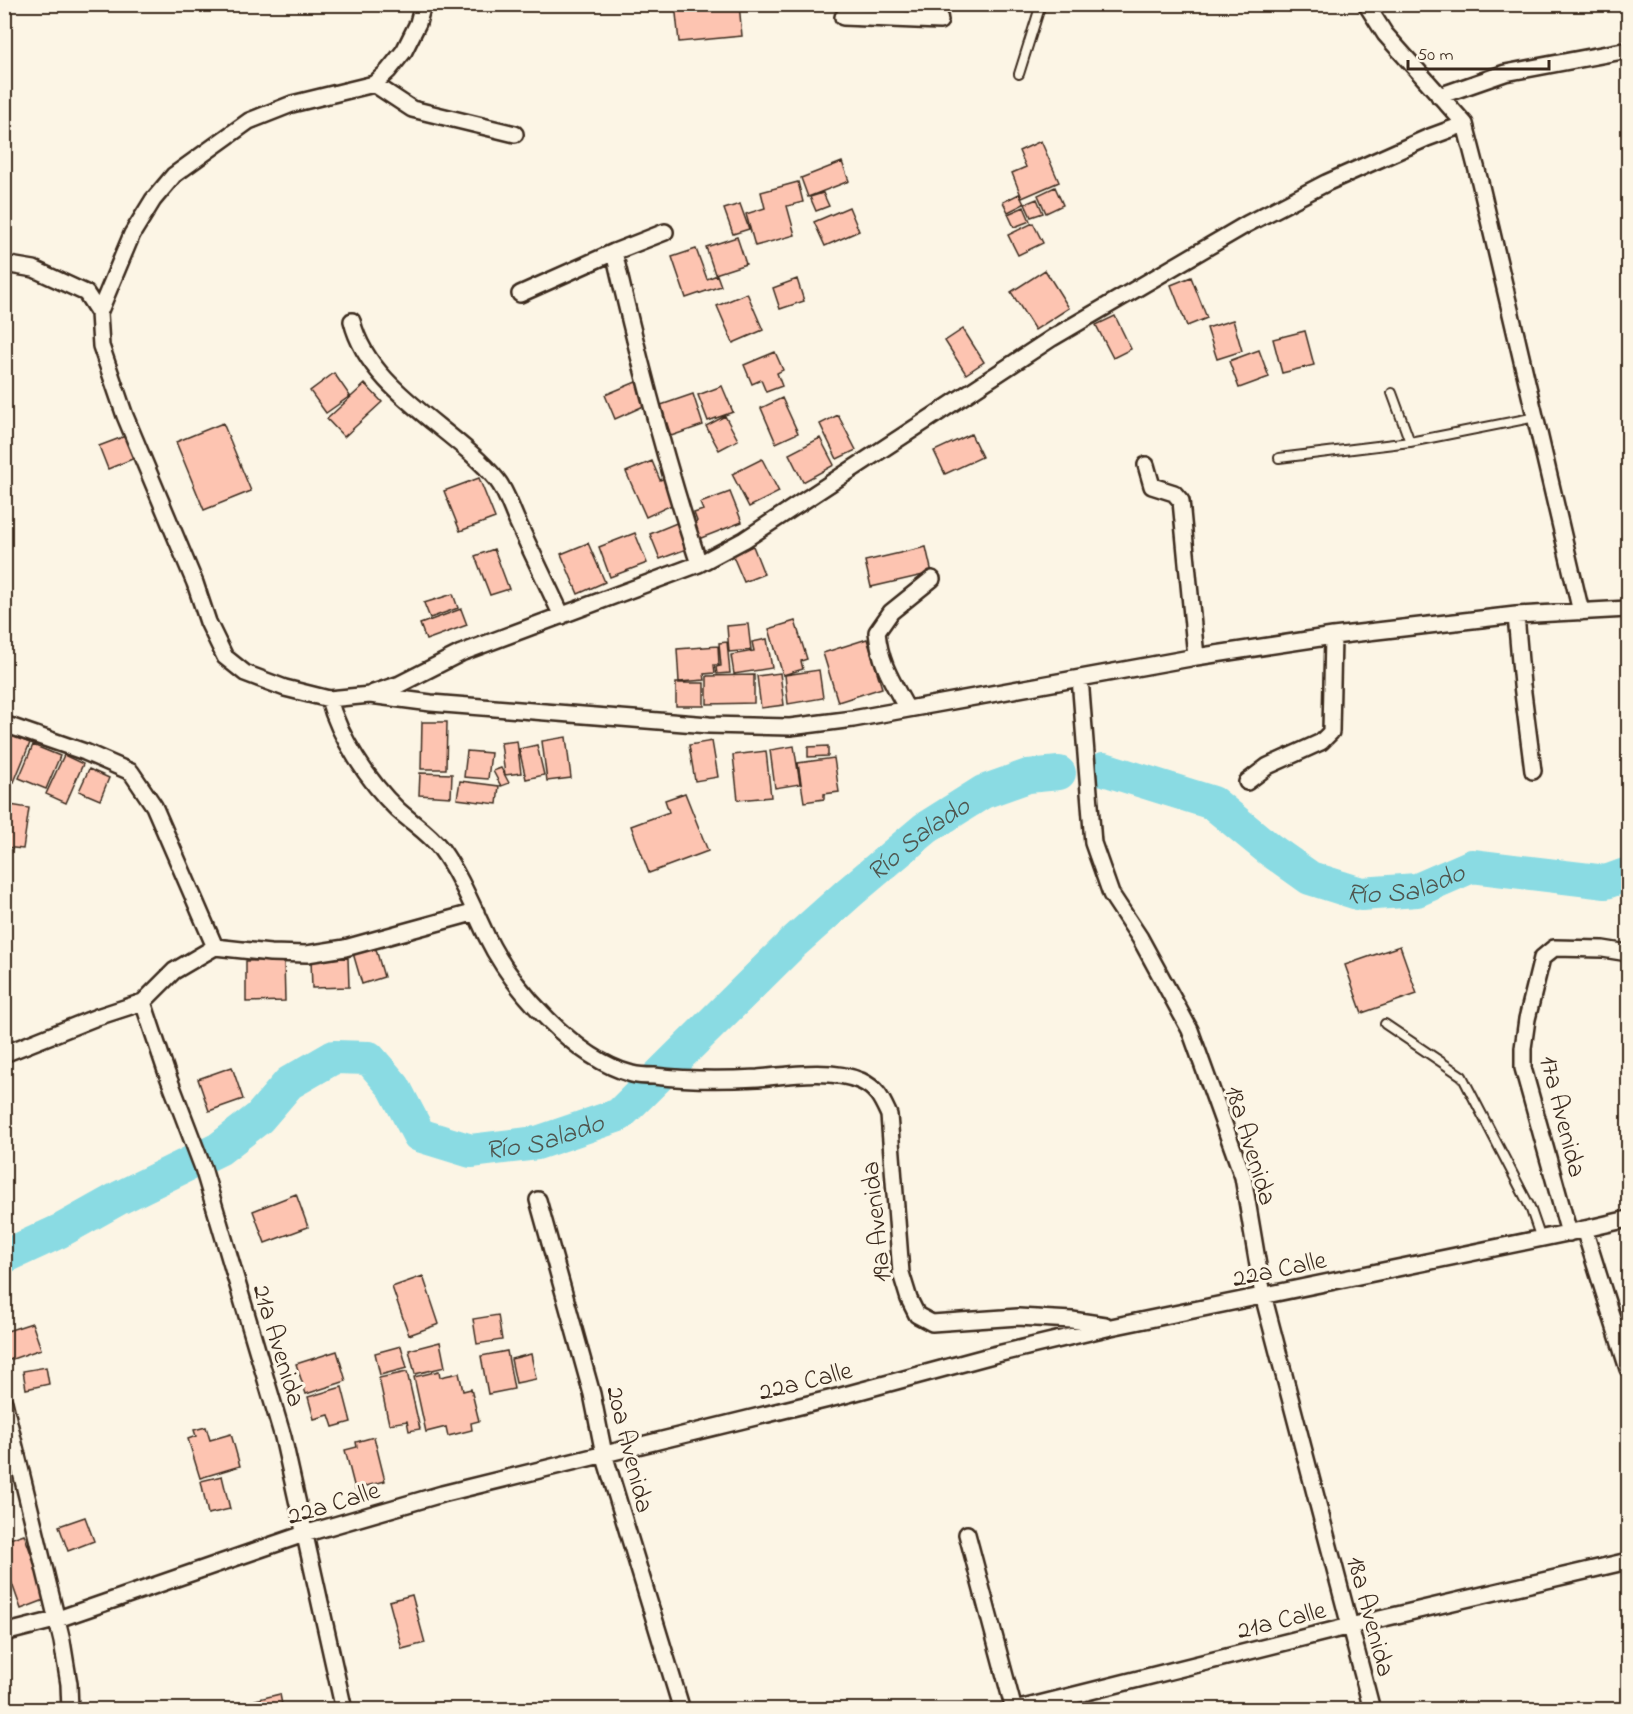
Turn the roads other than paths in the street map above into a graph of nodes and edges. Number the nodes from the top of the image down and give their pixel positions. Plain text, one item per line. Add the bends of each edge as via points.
1 (423, 4) edge
2 (937, 4) edge
3 (1041, 4) edge
4 (1366, 4) edge
5 (843, 17) dead end
6 (1629, 50) edge
7 (1019, 74) dead end
8 (374, 84) junction
9 (1439, 96) junction
10 (1465, 124) junction
11 (514, 134) dead end
12 (665, 232) dead end
13 (614, 252) junction
14 (4, 264) edge
15 (520, 294) dead end
16 (99, 313) junction
17 (352, 321) dead end
18 (1392, 393) dead end
19 (1536, 417) junction
20 (1410, 442) junction
21 (1279, 458) dead end
22 (1146, 465) dead end
23 (699, 564) junction
24 (932, 579) dead end
25 (1629, 609) edge
26 (1581, 612) junction
27 (1516, 615) junction
28 (562, 616) junction
29 (1333, 636) junction
30 (1196, 657) junction
31 (412, 678) junction
32 (1080, 678) junction
33 (370, 695) junction
34 (329, 699) junction
35 (421, 702) junction
36 (907, 709) junction
37 (4, 724) edge
38 (1533, 771) dead end
39 (1247, 782) dead end
40 (476, 912) junction
41 (215, 946) junction
42 (1629, 953) edge
43 (143, 1002) junction
44 (1385, 1024) dead end
45 (4, 1054) edge
46 (538, 1200) dead end
47 (1629, 1219) edge
48 (1584, 1229) junction
49 (1569, 1233) junction
50 (1541, 1239) junction
51 (1263, 1295) junction
52 (1111, 1326) junction
53 (1629, 1369) edge
54 (4, 1402) edge
55 (604, 1454) junction
56 (304, 1534) junction
57 (966, 1534) dead end
58 (1629, 1561) edge
59 (55, 1620) junction
60 (1350, 1626) junction
61 (4, 1633) edge
62 (70, 1710) edge
63 (344, 1710) edge
64 (682, 1710) edge
65 (1014, 1710) edge
66 (1372, 1710) edge

1 - 8 street via 404,51
2 - 5 street via 940,21
3 - 7 lane
4 - 9 street via 1385,34
6 - 9 street via 1505,73
8 - 11 street via 412,109
8 - 16 street via 292,104 249,121 174,175 132,234
9 - 10 street
10 - 19 street
10 - 23 street via 1326,183 1247,224 1052,338 744,540
12 - 13 street
13 - 15 street
13 - 23 street via 654,414
14 - 16 street via 34,269 86,292
16 - 34 street via 101,346 124,416 225,657 245,673
17 - 28 street via 356,338 373,364 431,422 477,457 499,483
18 - 20 lane
19 - 20 lane
19 - 26 street
20 - 21 lane
22 - 30 street via 1152,486 1174,492 1181,501
23 - 28 street
24 - 36 street via 891,612 877,632 886,671
25 - 26 street
26 - 27 street
27 - 29 street
27 - 38 street
28 - 31 street via 461,653
29 - 30 street
29 - 39 street via 1331,732 1321,742 1268,766
30 - 32 street
31 - 33 street
31 - 35 street via 408,691
32 - 36 street
32 - 51 street, 18a Avenida via 1094,843 1111,894 1190,1030 1243,1178
33 - 34 street
33 - 35 street
34 - 40 street via 341,730 370,778 441,849
35 - 36 street via 710,725 790,727
37 - 41 street via 131,772 154,806
40 - 41 street via 345,948 307,954
40 - 52 street, 19a Avenida via 517,986 594,1058 632,1074 677,1079 832,1075 861,1081 880,1095 889,1115 901,1273 917,1315 932,1323 1029,1317
41 - 43 street via 174,970
42 - 49 street, 17a Avenida via 1554,948 1542,958 1527,1019 1523,1068
43 - 45 street
43 - 56 street, 21a Avenida via 200,1161 283,1437
44 - 50 lane via 1462,1076 1530,1207
46 - 55 street, 20a Avenida via 592,1394
47 - 48 street, 22a Calle
48 - 49 street, 22a Calle
48 - 53 street
49 - 50 street, 22a Calle
50 - 51 street, 22a Calle
51 - 52 street, 22a Calle
51 - 60 street, 18a Avenida
52 - 55 street, 22a Calle
54 - 59 street
55 - 56 street, 22a Calle via 442,1494
55 - 64 street, 20a Avenida
56 - 59 street, 22a Calle
56 - 63 street, 21a Avenida
57 - 65 street
58 - 60 street, 21a Calle
59 - 61 street, 22a Calle
59 - 62 street via 62,1641
60 - 65 street, 21a Calle
60 - 66 street, 18a Avenida

